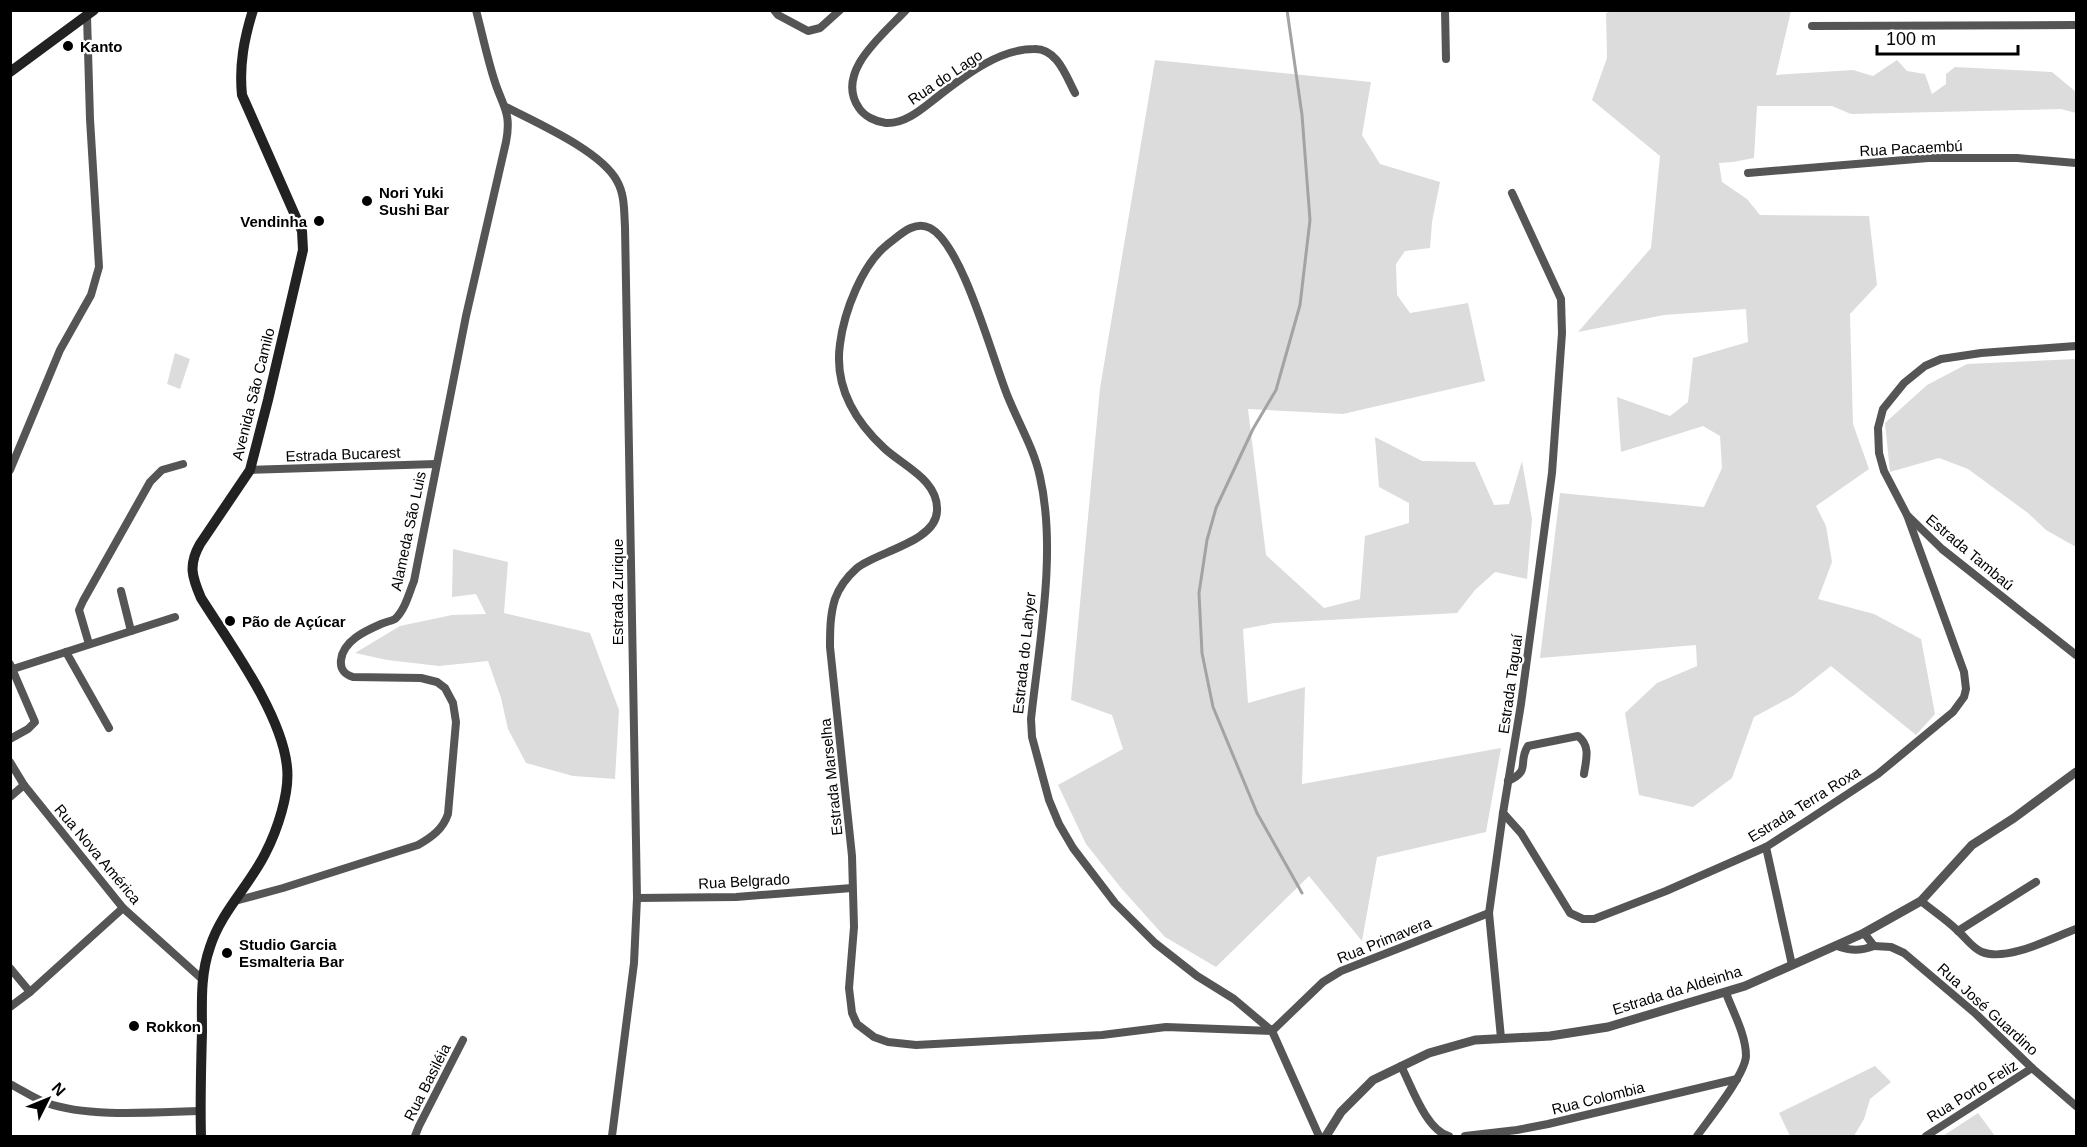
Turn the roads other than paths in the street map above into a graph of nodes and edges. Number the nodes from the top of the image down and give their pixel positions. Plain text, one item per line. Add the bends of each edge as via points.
1 (254, 10) edge
2 (476, 10) edge
3 (774, 10) edge
4 (840, 10) edge
5 (906, 10) edge
6 (1445, 10) edge
7 (91, 13) edge
8 (2076, 25) edge
9 (1812, 26) dead end
10 (1446, 59) dead end
11 (10, 72) edge
12 (1075, 93) dead end
13 (506, 107) junction
14 (2076, 163) edge
15 (1748, 173) dead end
16 (1512, 193) dead end
17 (917, 225) joint
18 (2076, 346) edge
19 (183, 464) dead end
20 (436, 464) junction
21 (10, 470) edge
22 (250, 470) junction
23 (1907, 514) junction
24 (121, 591) dead end
25 (175, 617) dead end
26 (130, 631) junction
27 (89, 644) junction
28 (66, 652) junction
29 (2076, 655) edge
30 (12, 666) edge
31 (109, 728) dead end
32 (10, 739) edge
33 (10, 762) edge
34 (2076, 772) edge
35 (1584, 774) dead end
36 (1508, 781) junction
37 (24, 785) junction
38 (10, 797) edge
39 (1503, 813) junction
40 (1766, 847) junction
41 (2036, 882) dead end
42 (852, 888) junction
43 (637, 898) junction
44 (235, 901) junction
45 (1921, 901) junction
46 (123, 908) junction
47 (1489, 914) junction
48 (2076, 929) edge
49 (1958, 931) junction
50 (1864, 933) junction
51 (1837, 946) junction
52 (1874, 946) junction
53 (1792, 965) junction
54 (10, 968) edge
55 (202, 978) junction
56 (30, 992) junction
57 (1726, 993) junction
58 (10, 1007) edge
59 (1272, 1030) junction
60 (1501, 1038) junction
61 (463, 1040) dead end
62 (1401, 1066) junction
63 (2032, 1068) junction
64 (1737, 1079) junction
65 (10, 1084) edge
66 (2076, 1106) edge
67 (200, 1111) junction
68 (201, 1137) edge
69 (415, 1137) edge
70 (612, 1137) edge
71 (1319, 1137) edge
72 (1326, 1137) edge
73 (1449, 1137) edge
74 (1465, 1137) edge
75 (1697, 1137) edge
76 (1926, 1137) edge

1 - 22 main road, Avenida São Camilo via 242,53 242,95 303,239
2 - 13 street, Alameda São Luis via 494,80
3 - 4 street via 812,32
5 - 12 street, Rua do Lago via 862,58 852,79 856,104 871,119 887,123 913,115 979,67 1019,50 1037,48 1049,53
6 - 10 street
7 - 11 main road
7 - 21 street via 90,119 99,267 91,295 60,350
8 - 9 street
13 - 20 street, Alameda São Luis via 509,128
13 - 43 street, Estrada Zurique via 580,147 613,175 622,193
14 - 15 street, Rua Pacaembú via 1928,158
16 - 36 street, Estrada Taguaí via 1562,299 1562,333 1552,473
17 - 42 street, Estrada Marselha via 884,247 861,274 840,344 840,379 848,405 883,448 922,477 931,488 938,513 917,537 856,569 836,598 830,619
17 - 59 street, Estrada do Lahyer via 937,233 965,278 1040,478 1046,566 1031,719 1032,737 1059,824 1115,903 1155,943
18 - 23 street, Estrada Tambaú via 1957,355 1925,366 1904,383 1883,409 1878,428 1884,471
19 - 27 street via 162,470 150,482 83,601 79,610
20 - 22 street, Estrada Bucarest
20 - 44 street, Alameda São Luis via 414,581 405,604 393,620 346,645 340,666 353,677 420,678 445,688 456,722 445,823 418,845
22 - 44 main road, Avenida São Camilo via 193,555 191,568 201,598 275,725 288,769 276,829
23 - 29 street, Estrada Tambaú via 1942,549
23 - 40 street, Estrada Terra Roxa via 1964,672 1964,697 1932,731 1878,774
24 - 26 street
25 - 26 street
26 - 27 street
27 - 28 street
28 - 30 street
28 - 31 street
30 - 32 street via 35,722
33 - 37 street, Rua Nova América
34 - 45 street, Estrada da Aldeinha via 1972,845
35 - 36 street via 1587,747 1578,736 1528,746 1522,772
36 - 39 street, Estrada Taguaí
37 - 38 street
37 - 46 street, Rua Nova América
39 - 40 street, Estrada Terra Roxa via 1521,833 1570,913 1582,919 1614,912
39 - 47 street, Estrada Taguaí
40 - 53 street
41 - 49 street
42 - 43 street, Rua Belgrado via 736,897
42 - 59 street, Estrada Marselha via 852,1013 866,1032 888,1042 916,1045 1102,1035 1166,1027
43 - 70 street, Estrada Zurique via 634,963
44 - 55 main road, Avenida São Camilo via 216,931
45 - 49 street
45 - 50 street, Estrada da Aldeinha
46 - 55 street, Rua Nova América
46 - 56 street
47 - 59 street, Rua Primavera via 1341,971 1323,982
47 - 60 street, Estrada Taguaí
48 - 49 street via 1995,955 1972,946
50 - 51 street, Estrada da Aldeinha
50 - 52 street
51 - 52 street, Rua José Guardino via 1848,950
51 - 53 street, Estrada da Aldeinha
52 - 63 street, Rua José Guardino via 1904,953
53 - 57 street, Estrada da Aldeinha
54 - 56 street
55 - 67 main road, Avenida São Camilo
56 - 58 street
57 - 60 street, Estrada da Aldeinha via 1608,1027 1550,1036
57 - 64 street via 1745,1047 1744,1065
59 - 71 street, Estrada do Lahyer
60 - 62 street, Estrada da Aldeinha via 1475,1040
61 - 69 street, Rua Basiléia
62 - 72 street, Estrada da Aldeinha via 1373,1080 1355,1097
62 - 73 street via 1433,1127
63 - 66 street, Rua José Guardino
63 - 76 street, Rua Porto Feliz
64 - 74 street, Rua Colombia via 1548,1124
64 - 75 street
65 - 67 street via 67,1109
67 - 68 main road, Avenida São Camilo

